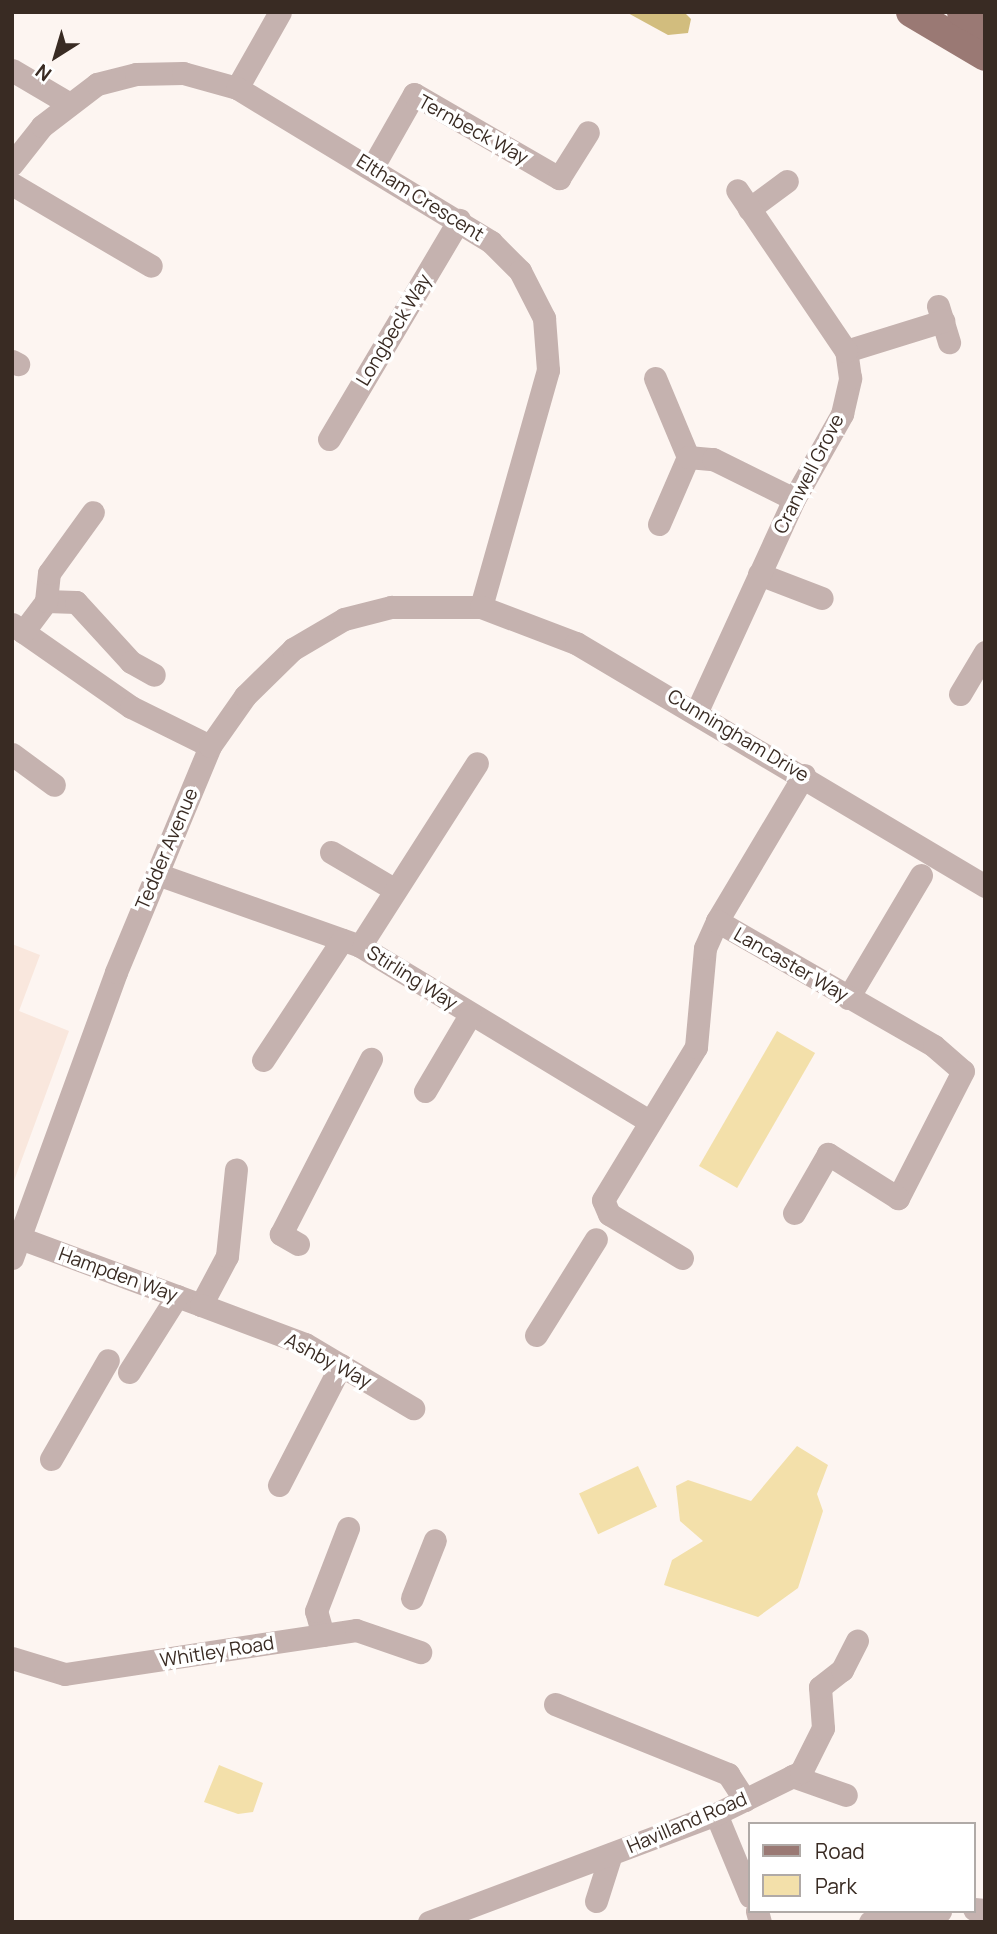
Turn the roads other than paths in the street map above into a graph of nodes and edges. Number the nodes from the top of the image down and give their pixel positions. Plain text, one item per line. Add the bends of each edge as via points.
1 (280, 12) edge
2 (911, 12) edge
3 (962, 12) edge
4 (985, 24) edge
5 (985, 56) edge
6 (12, 69) edge
7 (237, 88) junction
8 (68, 103) junction
9 (588, 132) dead end
10 (14, 159) edge
11 (372, 168) junction
12 (787, 181) dead end
13 (12, 184) edge
14 (459, 220) junction
15 (151, 266) dead end
16 (944, 323) dead end
17 (846, 351) junction
18 (655, 378) dead end
19 (329, 439) dead end
20 (688, 457) junction
21 (794, 499) junction
22 (93, 512) dead end
23 (660, 524) dead end
24 (758, 574) junction
25 (821, 598) dead end
26 (46, 601) junction
27 (481, 607) junction
28 (15, 628) edge
29 (981, 667) edge
30 (154, 674) dead end
31 (960, 694) dead end
32 (697, 711) junction
33 (210, 746) junction
34 (12, 754) edge
35 (477, 763) dead end
36 (804, 775) junction
37 (54, 786) dead end
38 (331, 852) dead end
39 (157, 874) junction
40 (921, 874) dead end
41 (985, 886) edge
42 (392, 888) junction
43 (717, 921) junction
44 (351, 943) junction
45 (848, 998) junction
46 (470, 1015) junction
47 (371, 1059) dead end
48 (262, 1060) dead end
49 (425, 1091) dead end
50 (649, 1121) junction
51 (236, 1169) dead end
52 (793, 1213) dead end
53 (17, 1235) edge
54 (596, 1238) dead end
55 (298, 1244) dead end
56 (682, 1258) dead end
57 (177, 1296) junction
58 (201, 1305) junction
59 (536, 1335) dead end
60 (108, 1360) dead end
61 (341, 1365) junction
62 (130, 1372) dead end
63 (413, 1408) dead end
64 (51, 1459) dead end
65 (279, 1485) dead end
66 (348, 1528) dead end
67 (435, 1540) dead end
68 (412, 1598) dead end
69 (323, 1635) junction
70 (857, 1642) dead end
71 (420, 1652) dead end
72 (12, 1658) edge
73 (555, 1704) dead end
74 (792, 1776) junction
75 (846, 1795) dead end
76 (745, 1800) junction
77 (716, 1814) junction
78 (611, 1854) junction
79 (748, 1891) edge
80 (596, 1901) dead end
81 (927, 1913) edge
82 (429, 1922) edge
83 (870, 1922) edge

1 - 7 street
2 - 5 main road
3 - 4 main road
6 - 8 street
7 - 8 street, Eltham Crescent via 183,72 136,74 97,84
7 - 11 street, Eltham Crescent
8 - 10 street, Eltham Crescent
9 - 11 street, Ternbeck Way via 559,178 414,94
11 - 14 street, Eltham Crescent
12 - 17 street via 743,199
13 - 15 street
14 - 19 street, Longbeck Way
14 - 27 street, Eltham Crescent via 520,271 544,318 548,370
16 - 17 street
17 - 21 street, Cranwell Grove via 850,378 842,415
18 - 20 street
20 - 21 street via 713,459
20 - 23 street
21 - 24 street, Cranwell Grove
22 - 26 street via 49,573
24 - 25 street
24 - 32 street, Cranwell Grove
26 - 28 street
26 - 30 street via 76,602 131,662
27 - 32 street, Cunningham Drive via 576,643
27 - 33 street, Tedder Avenue via 391,607 344,619 293,649 245,696
28 - 33 street via 131,707
29 - 31 street
32 - 36 street, Cunningham Drive
33 - 39 street, Tedder Avenue
34 - 37 street
35 - 42 street via 410,873
36 - 41 street, Cunningham Drive
36 - 43 street
38 - 42 street
39 - 44 street, Stirling Way
39 - 53 street, Tedder Avenue
40 - 45 street
42 - 44 street
43 - 45 street, Lancaster Way
43 - 50 street, Lancaster Way via 705,948 696,1047
44 - 46 street, Stirling Way
44 - 48 street
45 - 52 street, Lancaster Way via 958,1062 963,1079 898,1198 828,1154
46 - 49 street
46 - 50 street, Stirling Way
47 - 55 street via 281,1234
50 - 56 street, Lancaster Way via 603,1207
51 - 58 street, Hampden Way via 227,1256
53 - 57 street, Hampden Way
54 - 59 street
57 - 58 street, Hampden Way
57 - 62 street
58 - 61 street, Ashby Way via 305,1344
60 - 64 street
61 - 63 street, Ashby Way
61 - 65 street
66 - 69 street via 316,1611
67 - 68 street
69 - 71 street, Whitley Road via 356,1630
69 - 72 street, Whitley Road via 65,1674
70 - 74 street, Havilland Road via 842,1670 820,1687 819,1744
73 - 76 street via 728,1774
74 - 75 street
74 - 76 street, Havilland Road
76 - 77 street, Havilland Road
77 - 78 street, Havilland Road
77 - 79 street
78 - 80 street
78 - 82 street, Havilland Road
81 - 83 street

